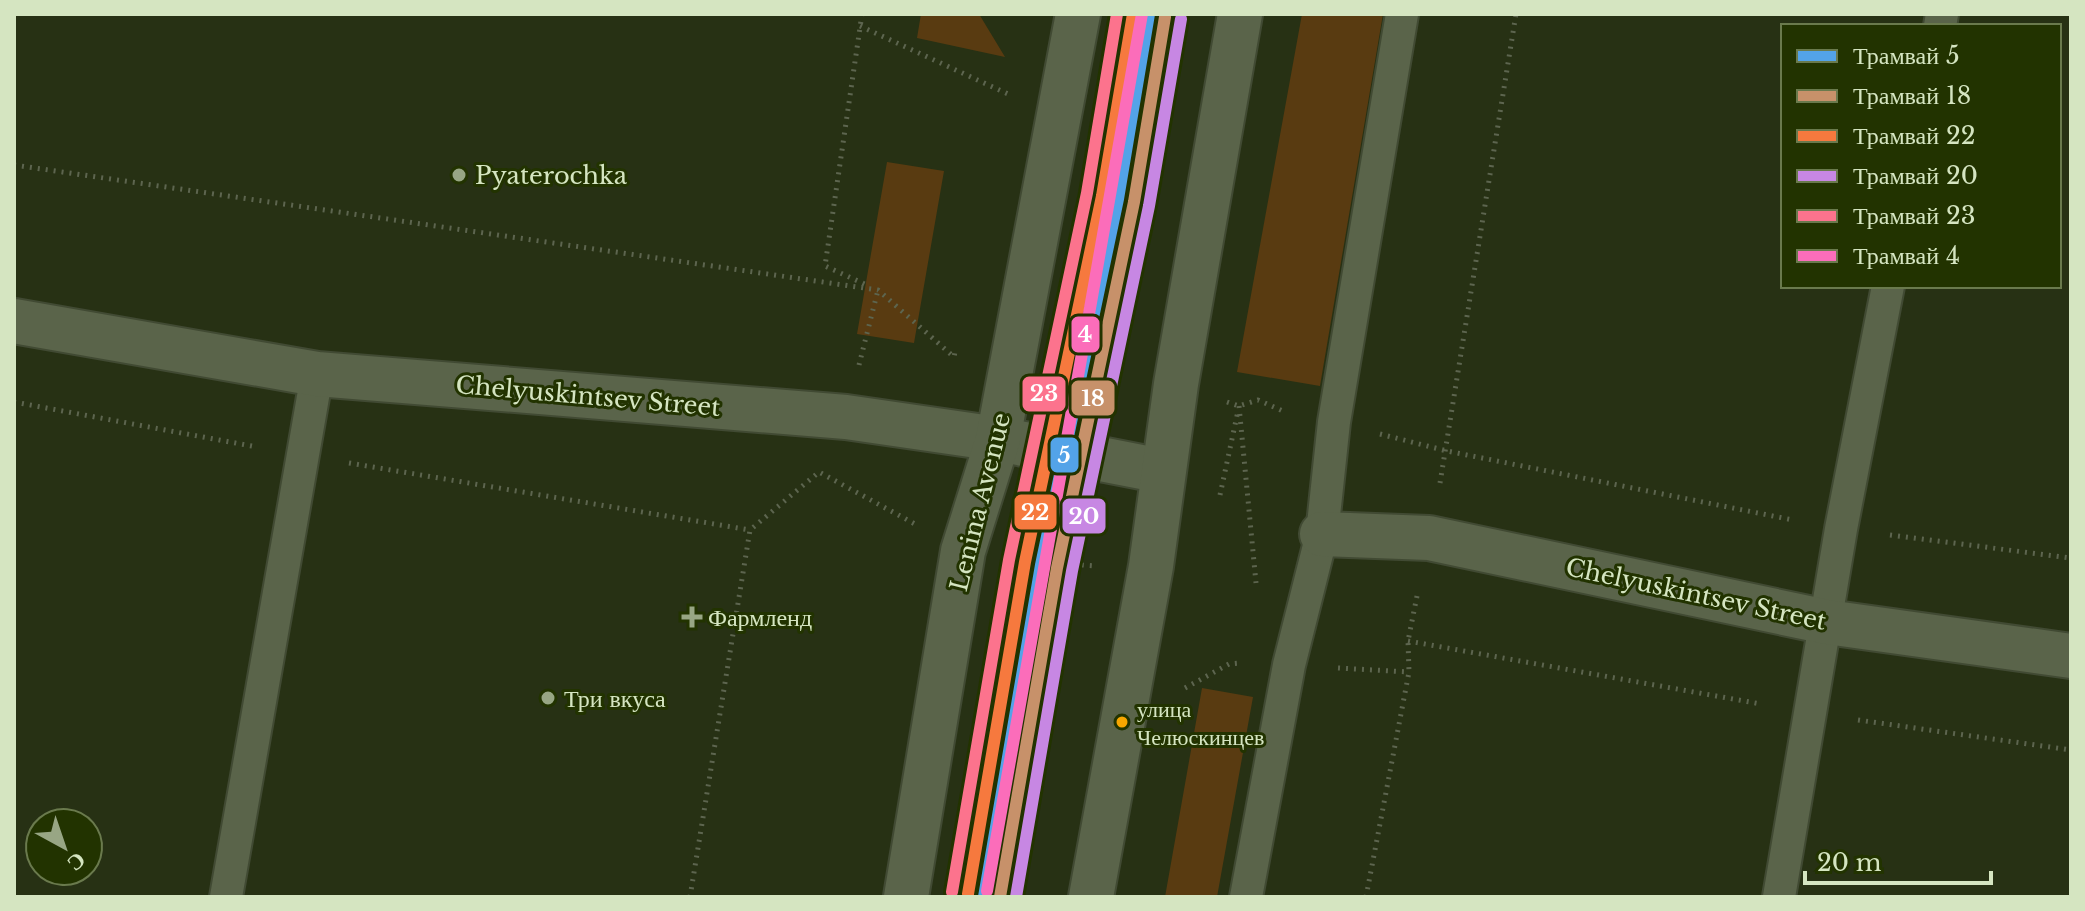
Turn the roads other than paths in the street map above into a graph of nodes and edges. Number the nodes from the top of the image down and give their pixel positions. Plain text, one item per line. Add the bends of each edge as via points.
1 (1078, 14) edge
2 (1240, 14) edge
3 (1402, 14) edge
4 (1888, 288) edge
5 (14, 321) edge
6 (317, 374) junction
7 (998, 439) junction
8 (1162, 471) junction
9 (1322, 534) junction
10 (1827, 622) junction
11 (2071, 656) edge
12 (226, 897) edge
13 (906, 897) edge
14 (1091, 897) edge
15 (1246, 897) edge
16 (1779, 897) edge

1 - 7 street, Lenina Avenue
2 - 8 street
3 - 9 lane via 1334,422
4 - 10 lane
5 - 6 street, Chelyuskintsev Street
6 - 7 street, Chelyuskintsev Street via 846,417
6 - 12 lane
7 - 8 street, Chelyuskintsev Street
7 - 13 street, Lenina Avenue via 963,551
8 - 14 street via 1151,566
9 - 10 street, Chelyuskintsev Street via 1429,538
9 - 15 lane via 1289,665
10 - 11 street, Chelyuskintsev Street
10 - 16 lane

